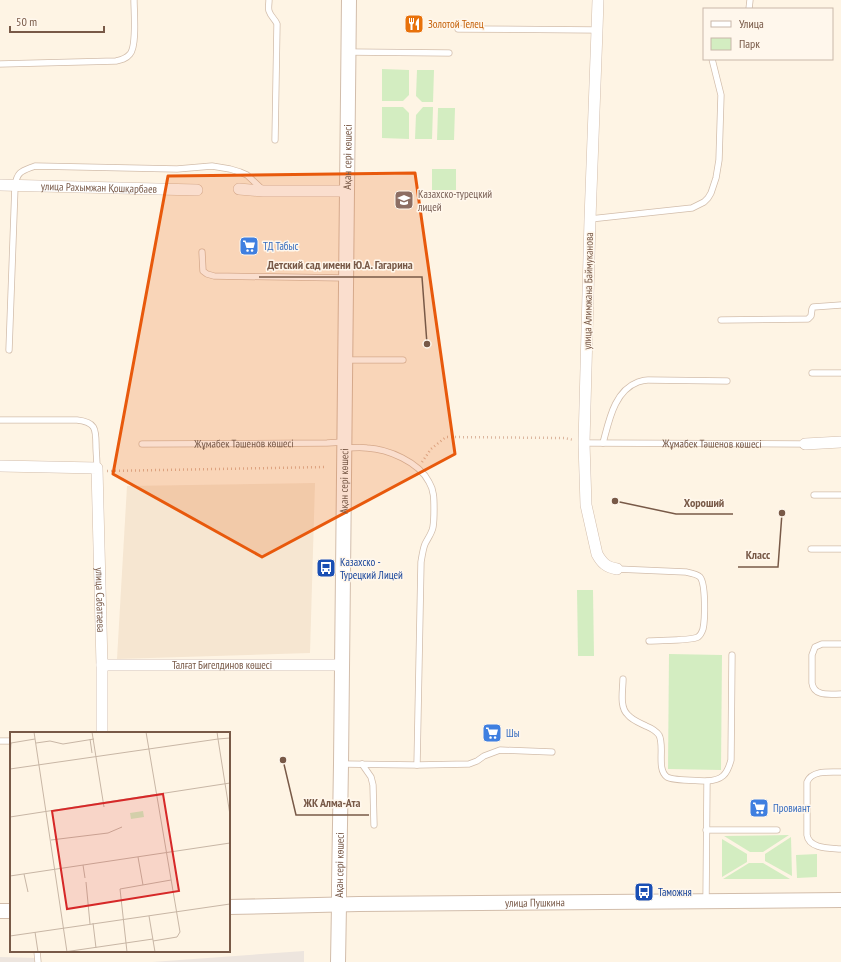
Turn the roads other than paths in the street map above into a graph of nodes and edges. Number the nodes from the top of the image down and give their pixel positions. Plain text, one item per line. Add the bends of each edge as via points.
1 (134, 0) edge
2 (269, 0) edge
3 (349, 0) edge
4 (598, 0) edge
5 (458, 29) dead end
6 (598, 30) junction
7 (348, 52) junction
8 (449, 53) dead end
9 (712, 60) edge
10 (0, 64) edge
11 (275, 140) dead end
12 (0, 185) edge
13 (15, 186) junction
14 (239, 189) dead end
15 (197, 190) dead end
16 (263, 191) junction
17 (346, 191) junction
18 (590, 219) junction
19 (202, 252) dead end
20 (346, 278) junction
21 (841, 305) edge
22 (721, 320) dead end
23 (9, 350) dead end
24 (345, 360) junction
25 (403, 360) dead end
26 (812, 373) dead end
27 (841, 373) edge
28 (727, 381) dead end
29 (0, 420) edge
30 (841, 442) edge
31 (584, 443) junction
32 (604, 443) junction
33 (142, 444) dead end
34 (805, 444) joint
35 (345, 445) junction
36 (0, 466) edge
37 (97, 469) junction
38 (814, 495) dead end
39 (841, 495) edge
40 (811, 548) dead end
41 (841, 549) edge
42 (617, 569) joint
43 (649, 640) dead end
44 (841, 644) edge
45 (732, 655) dead end
46 (102, 665) junction
47 (342, 665) junction
48 (623, 679) dead end
49 (841, 694) edge
50 (102, 732) edge
51 (552, 752) dead end
52 (342, 764) junction
53 (362, 764) junction
54 (417, 765) junction
55 (841, 772) edge
56 (707, 781) junction
57 (374, 825) dead end
58 (706, 830) junction
59 (777, 830) dead end
60 (841, 849) edge
61 (841, 900) edge
62 (706, 902) junction
63 (339, 905) junction
64 (230, 907) edge
65 (37, 952) edge
66 (38, 962) edge
67 (338, 962) edge

1 - 10 lane via 134,44 131,53 124,59
2 - 11 lane via 268,9 277,24
3 - 7 street, Ақан сері көшесі
4 - 6 street, улица Алимжана Баймуканова
5 - 6 lane
6 - 18 street, улица Алимжана Баймуканова
7 - 8 lane
7 - 17 street, Ақан сері көшесі
9 - 18 lane via 721,95 721,109 719,160 714,186 708,198 692,208
12 - 13 street, улица Рахымжан Қошқарбаев
13 - 15 street, улица Рахымжан Қошқарбаев
13 - 16 lane via 16,177 22,171 35,166 177,169 212,166 247,175
13 - 23 lane
14 - 16 street
16 - 17 street
17 - 20 street, Ақан сері көшесі
18 - 31 street, улица Алимжана Баймуканова
19 - 20 lane via 203,271 214,276
20 - 24 street, Ақан сері көшесі
21 - 22 lane via 814,307 808,319
24 - 25 lane
24 - 35 street, Ақан сері көшесі
26 - 27 lane
28 - 32 lane via 638,382 617,400
29 - 37 lane via 77,420 89,423 96,432
30 - 34 street, Жұмабек Тәшенов көшесі
31 - 32 lane, Жұмабек Тәшенов көшесі
31 - 42 street, улица Алимжана Баймуканова via 586,505 597,554 605,565
32 - 34 lane, Жұмабек Тәшенов көшесі
33 - 35 lane, Жұмабек Тәшенов көшесі
35 - 47 street, Ақан сері көшесі
35 - 54 lane, Жұмабек Тәшенов көшесі via 380,450 400,457 426,476 434,495 433,526 421,562
36 - 37 street
37 - 46 street, улица Сабатаева
38 - 39 lane
40 - 41 lane
42 - 43 lane via 693,573 699,576 702,582 704,621 701,634 695,638
44 - 49 lane via 822,644 815,648 812,654 812,688 822,694
45 - 56 lane via 731,760 721,778
46 - 47 street, Талғат Бигелдинов көшесі
46 - 50 street, улица Сабатаева
47 - 52 street, Ақан сері көшесі
48 - 56 lane via 625,712 659,735 663,773 670,778
51 - 54 lane via 500,750 469,764
52 - 53 lane
52 - 63 street, Ақан сері көшесі
53 - 54 lane
53 - 57 lane via 373,785
55 - 60 lane via 815,774 807,782 809,841 818,846
56 - 58 lane
58 - 59 lane
58 - 62 lane
61 - 62 street, улица Пушкина
62 - 63 street, улица Пушкина
63 - 64 street, улица Пушкина
63 - 67 street, Ақан сері көшесі
65 - 66 lane

